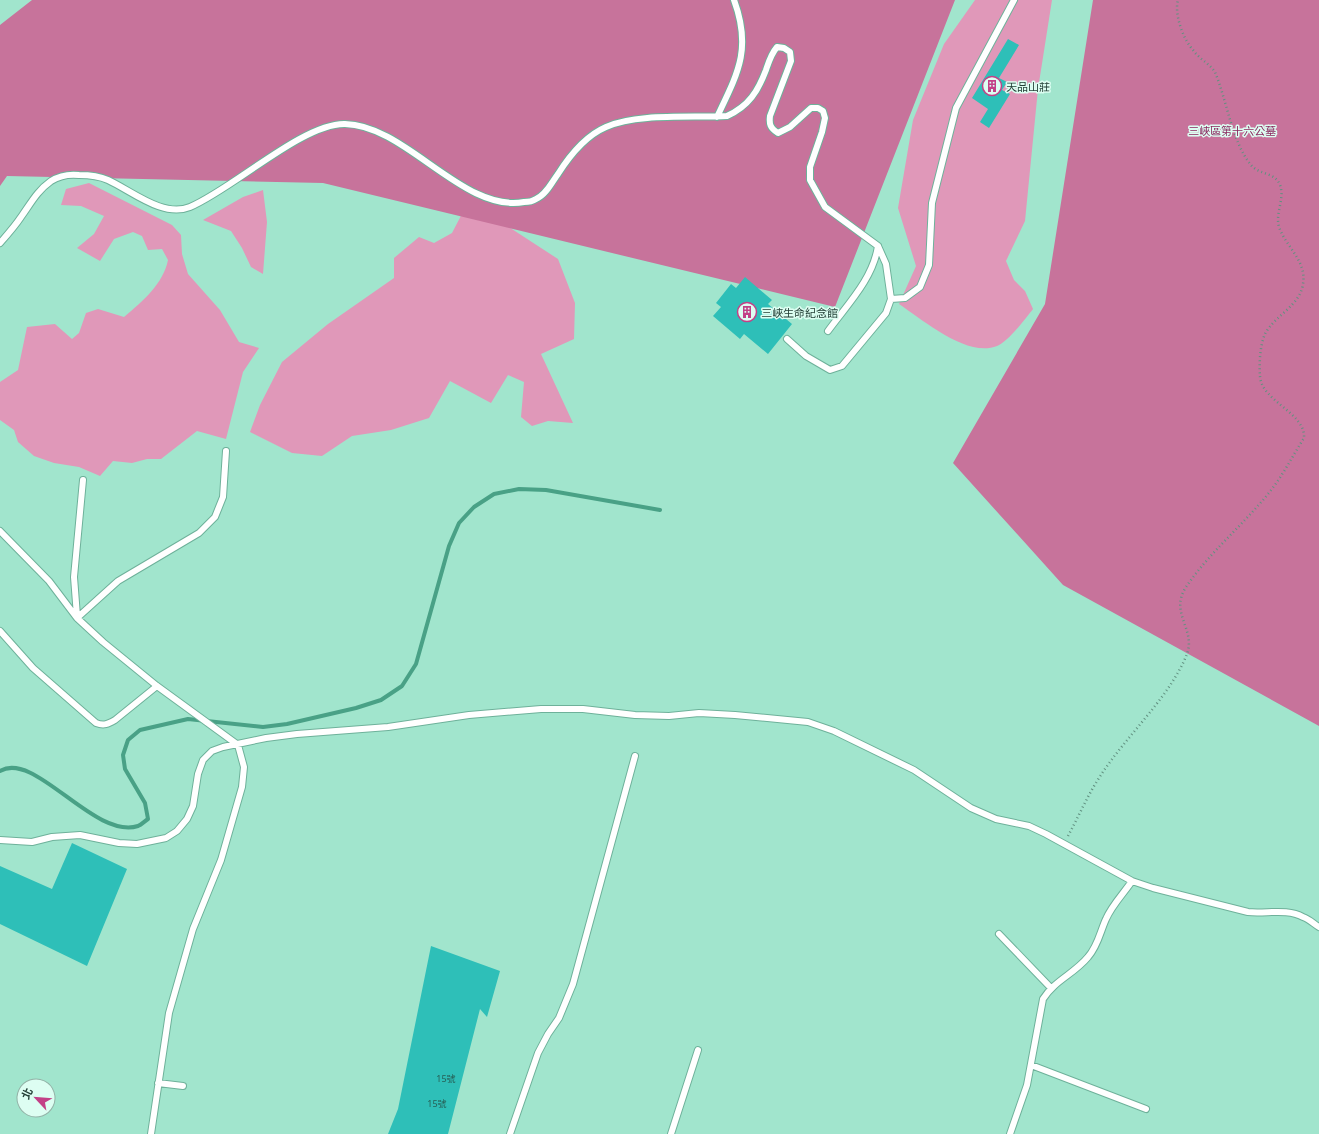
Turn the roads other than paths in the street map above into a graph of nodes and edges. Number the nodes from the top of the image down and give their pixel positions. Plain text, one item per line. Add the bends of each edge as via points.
1 (734, 0) edge
2 (1014, 0) edge
3 (717, 117) junction
4 (0, 243) edge
5 (878, 246) junction
6 (891, 299) junction
7 (828, 331) dead end
8 (788, 339) dead end
9 (226, 451) dead end
10 (83, 480) dead end
11 (0, 531) edge
12 (77, 618) junction
13 (0, 631) edge
14 (157, 686) junction
15 (238, 744) junction
16 (635, 756) dead end
17 (0, 840) edge
18 (1132, 881) junction
19 (1319, 927) edge
20 (999, 934) dead end
21 (1050, 987) junction
22 (698, 1050) dead end
23 (1031, 1065) junction
24 (158, 1083) junction
25 (183, 1086) dead end
26 (1146, 1109) dead end
27 (151, 1134) edge
28 (510, 1134) edge
29 (671, 1134) edge
30 (1010, 1134) edge

1 - 3 lane via 744,36 733,84
2 - 6 lane via 956,108 932,203 929,265 920,287 905,298
3 - 4 lane via 628,119 605,127 578,147 547,190 537,199 522,203 483,197 389,138 367,128 345,124 324,127 298,140 204,200 187,208 164,208 106,179 89,175 70,174 53,180 39,190
3 - 5 lane via 740,111 749,103 759,88 772,53 778,47 790,52 791,60 770,116 772,130 778,133 811,108 823,111 825,118 810,167 810,180 826,207
5 - 6 lane via 886,264
5 - 7 lane via 876,260 867,279
6 - 8 lane via 886,313 842,366 830,370
9 - 12 lane via 223,497 215,517 199,533 118,581
10 - 12 lane via 74,577
11 - 12 lane via 49,581
12 - 14 lane
13 - 14 lane via 33,668 101,725 115,720
14 - 15 lane
15 - 17 lane via 212,751 203,760 195,786 193,806 187,819 177,831 166,838 137,844 80,835 52,837 32,842
15 - 18 lane via 297,734 388,727 470,715 541,709 583,708 635,715 669,716 699,713 808,722 834,731 914,770 971,808 996,819 1029,826
15 - 24 lane via 244,767 242,787 221,860 193,929 169,1012
16 - 28 lane via 573,984 559,1018 538,1053
18 - 19 lane via 1248,912 1291,913 1303,916
18 - 21 lane via 1110,910 1100,938 1089,957
20 - 21 lane
21 - 23 lane via 1039,1013
22 - 29 lane
23 - 26 lane
23 - 30 lane
24 - 25 lane
24 - 27 lane

